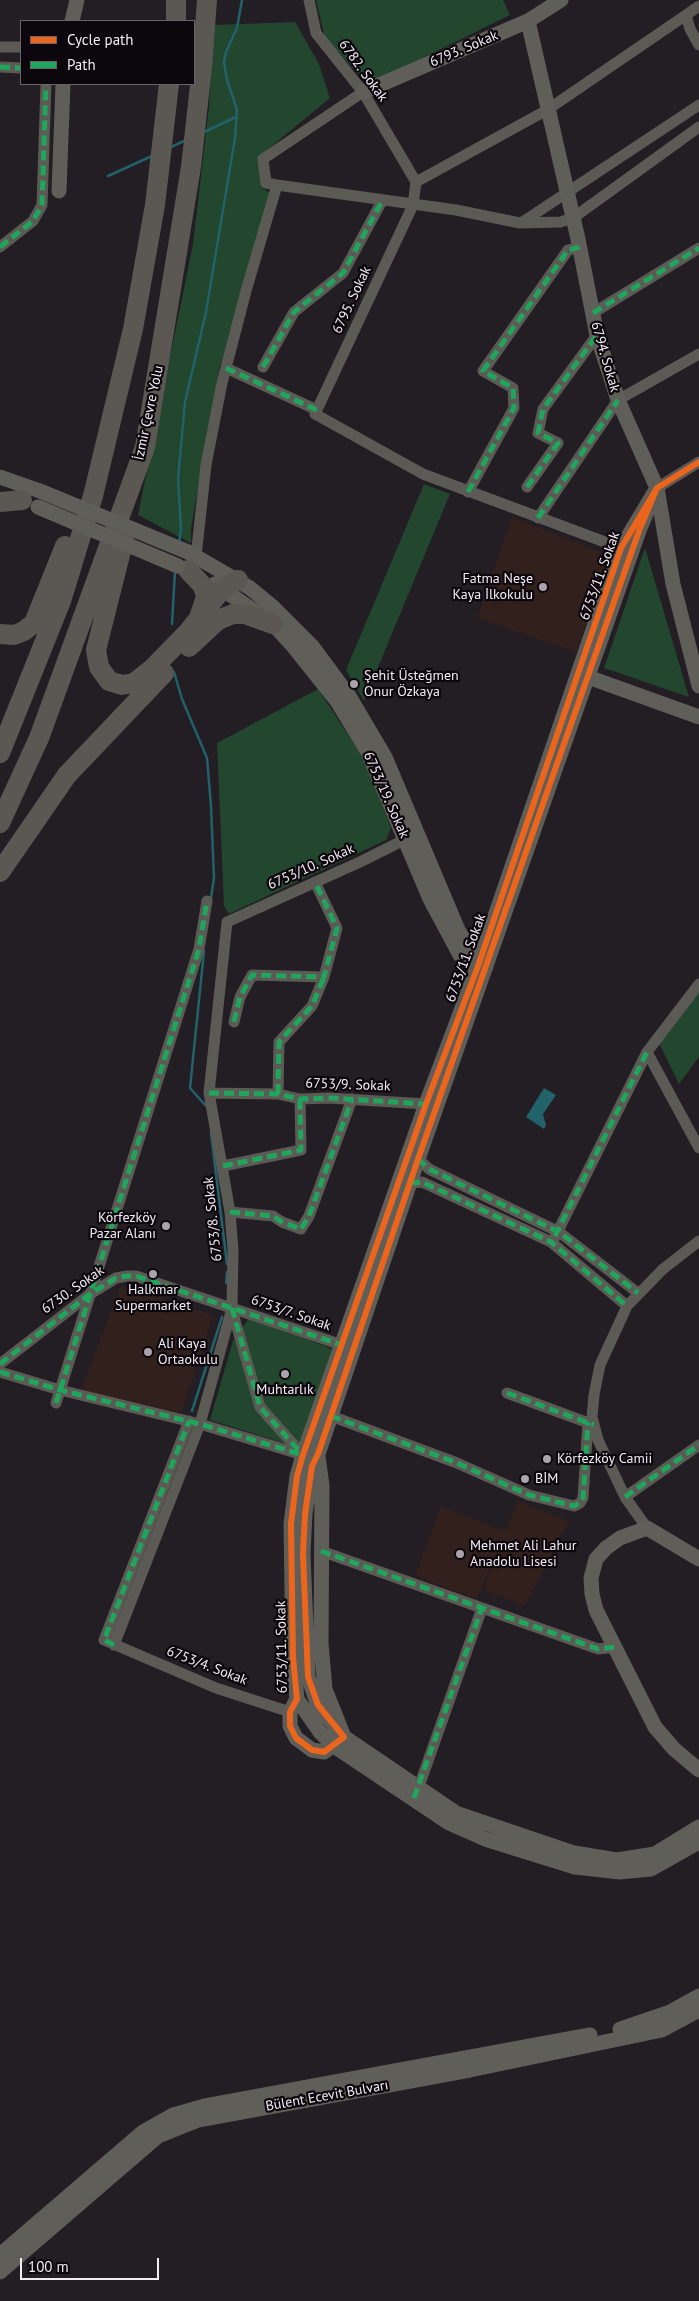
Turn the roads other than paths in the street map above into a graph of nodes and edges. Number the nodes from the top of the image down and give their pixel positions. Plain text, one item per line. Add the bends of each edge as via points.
1 (77, 0) edge
2 (309, 0) edge
3 (561, 0) edge
4 (207, 6) edge
5 (699, 6) edge
6 (686, 15) junction
7 (72, 20) edge
8 (528, 22) junction
9 (699, 45) edge
10 (0, 48) edge
11 (20, 48) edge
12 (0, 67) edge
13 (20, 68) edge
14 (46, 85) edge
15 (63, 85) edge
16 (169, 85) edge
17 (363, 92) junction
18 (699, 105) edge
19 (547, 110) junction
20 (699, 127) edge
21 (416, 182) junction
22 (277, 185) junction
23 (59, 192) dead end
24 (567, 192) junction
25 (382, 200) junction
26 (413, 205) junction
27 (573, 218) junction
28 (520, 223) junction
29 (580, 246) junction
30 (0, 247) edge
31 (699, 248) edge
32 (593, 313) junction
33 (133, 329) junction
34 (597, 335) junction
35 (699, 354) edge
36 (263, 366) dead end
37 (226, 368) junction
38 (618, 400) junction
39 (317, 410) junction
40 (145, 447) junction
41 (699, 462) edge
42 (0, 477) edge
43 (527, 486) dead end
44 (657, 488) junction
45 (0, 492) edge
46 (468, 492) junction
47 (0, 502) edge
48 (30, 503) junction
49 (538, 518) junction
50 (621, 548) junction
51 (188, 561) junction
52 (232, 589) junction
53 (208, 619) junction
54 (272, 624) junction
55 (0, 634) edge
56 (588, 677) junction
57 (699, 686) edge
58 (699, 717) edge
59 (0, 753) edge
60 (0, 823) edge
61 (406, 839) junction
62 (0, 872) edge
63 (315, 882) junction
64 (207, 901) dead end
65 (454, 921) junction
66 (227, 922) joint
67 (491, 926) junction
68 (460, 955) junction
69 (484, 961) junction
70 (324, 977) junction
71 (699, 984) edge
72 (470, 985) junction
73 (234, 1022) dead end
74 (647, 1052) junction
75 (209, 1093) junction
76 (278, 1094) junction
77 (352, 1099) junction
78 (300, 1100) junction
79 (426, 1104) junction
80 (699, 1148) edge
81 (418, 1159) junction
82 (223, 1166) junction
83 (410, 1183) junction
84 (230, 1212) junction
85 (559, 1232) junction
86 (699, 1241) edge
87 (551, 1242) junction
88 (638, 1293) junction
89 (90, 1294) junction
90 (628, 1306) junction
91 (232, 1308) junction
92 (342, 1345) junction
93 (0, 1364) edge
94 (0, 1372) edge
95 (60, 1390) junction
96 (506, 1392) dead end
97 (56, 1403) dead end
98 (331, 1416) junction
99 (194, 1423) junction
100 (591, 1424) junction
101 (699, 1445) edge
102 (318, 1454) junction
103 (303, 1455) junction
104 (625, 1497) junction
105 (647, 1528) junction
106 (321, 1550) junction
107 (699, 1559) edge
108 (482, 1608) junction
109 (114, 1645) joint
110 (614, 1647) junction
111 (293, 1705) junction
112 (339, 1741) junction
113 (699, 1770) edge
114 (416, 1793) junction
115 (699, 1826) edge
116 (699, 1842) edge
117 (699, 1996) edge
118 (699, 2010) edge
119 (0, 2255) edge
120 (0, 2272) edge

1 - 7 street
2 - 17 street, 6782. Sokak via 316,33
3 - 8 street, 6793. Sokak
4 - 40 highway, İzmir Çevre Yolu via 191,167
5 - 6 street
6 - 9 street
6 - 19 street
8 - 17 street, 6793. Sokak
8 - 19 street, 6794. Sokak
10 - 11 street
12 - 13 street
14 - 30 street via 42,205 33,221
15 - 23 street
16 - 33 highway via 155,205
17 - 21 street, 6782. Sokak
17 - 22 street via 263,159 266,183
18 - 24 street
19 - 21 street
19 - 24 street, 6794. Sokak
20 - 27 street
21 - 26 street, 6795. Sokak
22 - 25 street
22 - 37 street
24 - 27 street, 6794. Sokak
24 - 28 street
25 - 26 street
25 - 36 street via 342,273 294,312
26 - 28 street
26 - 39 street, 6795. Sokak
27 - 28 street via 560,222
27 - 29 street, 6794. Sokak
29 - 32 street, 6794. Sokak
29 - 46 street via 568,250 483,371 513,388 514,408
31 - 32 street
32 - 34 street, 6794. Sokak
33 - 55 highway via 116,350 108,398 77,514 34,623 24,632
33 - 59 highway via 94,496 61,602
34 - 38 street, 6794. Sokak
34 - 43 street via 543,409 538,432 558,443
35 - 38 street
37 - 39 street
37 - 51 street
38 - 44 street, 6794. Sokak
38 - 49 street
39 - 46 street via 316,414 423,474
40 - 53 highway via 96,650 99,667 109,681 122,685 134,683
40 - 60 highway, İzmir Çevre Yolu via 39,738
41 - 44 street
42 - 51 street, bridge via 40,492
44 - 50 street, 6753/11. Sokak
44 - 56 street, 6753/11. Sokak
44 - 57 street, 6794. Sokak via 672,584
45 - 48 street
46 - 49 street
47 - 48 highway
48 - 51 street, bridge
49 - 50 street
50 - 67 street, 6753/11. Sokak
51 - 52 street
51 - 53 highway via 204,586
52 - 53 highway
52 - 54 street, 6753/19. Sokak
52 - 65 street via 273,607 312,646 349,696 385,757
53 - 54 highway via 246,614
53 - 62 highway via 176,660 67,775
54 - 61 street, 6753/19. Sokak via 337,701 368,752
56 - 58 street
56 - 69 street, 6753/11. Sokak
61 - 63 street, 6753/10. Sokak
61 - 68 street, 6753/19. Sokak via 430,899
63 - 66 street, 6753/10. Sokak
63 - 70 street via 337,928
64 - 89 street via 199,949
65 - 67 street via 463,930 477,934
65 - 69 street via 469,947
66 - 75 street, 6753/8. Sokak
67 - 69 street, 6753/11. Sokak
68 - 69 street via 470,963
68 - 72 street, 6753/19. Sokak via 467,968
69 - 72 street, 6753/11. Sokak
69 - 81 street, 6753/11. Sokak
70 - 73 street via 252,975 240,997
70 - 76 street via 312,1006 279,1042
71 - 74 street
72 - 79 street, 6753/11. Sokak
74 - 80 street
74 - 85 street
75 - 76 street, 6753/9. Sokak
75 - 82 street, 6753/8. Sokak
76 - 78 street, 6753/9. Sokak
77 - 78 street, 6753/9. Sokak
77 - 79 street, 6753/9. Sokak
77 - 84 street via 309,1216 301,1229 273,1216
78 - 82 street via 301,1150
79 - 92 street, 6753/11. Sokak
81 - 83 street, 6753/11. Sokak
81 - 85 street via 429,1169
82 - 84 street, 6753/8. Sokak
83 - 87 street via 422,1182
83 - 98 street, 6753/11. Sokak
84 - 91 street, 6753/8. Sokak
85 - 87 street
85 - 88 street
86 - 88 street
87 - 90 street
88 - 90 street
89 - 91 street, 6730. Sokak via 116,1278 136,1276
89 - 93 street, 6730. Sokak
89 - 95 street
90 - 100 street via 600,1366
91 - 92 street, 6753/7. Sokak
91 - 99 street, 6753/8. Sokak
91 - 103 street via 260,1408
92 - 103 street, 6753/11. Sokak
94 - 95 street
95 - 97 street
95 - 99 street
96 - 100 street
98 - 100 street via 457,1463 529,1496 574,1506 582,1498
98 - 102 street, 6753/11. Sokak
99 - 103 street
99 - 109 street, 6753/8. Sokak
100 - 104 street
101 - 104 street
102 - 106 street via 322,1486
102 - 112 street, 6753/11. Sokak via 312,1466 303,1554 308,1677 318,1705
103 - 111 street, 6753/11. Sokak via 291,1524
104 - 105 street
105 - 107 street
105 - 110 street via 620,1538 596,1559 591,1578 592,1594
106 - 108 street
106 - 112 street via 321,1644 325,1688
108 - 110 street via 598,1649
108 - 114 street
109 - 111 street, 6753/4. Sokak via 216,1688
110 - 113 street via 655,1727
111 - 112 street via 320,1732
111 - 112 street, 6753/11. Sokak via 290,1726 296,1738 312,1750 324,1752
112 - 114 street
114 - 115 street via 456,1813 574,1853 617,1860 655,1854
114 - 116 street via 450,1822 485,1839 575,1866 620,1872 651,1869
117 - 119 street, Bülent Ecevit Bulvarı via 670,2012 628,2028 206,2106 173,2115 142,2132
118 - 120 street, Bülent Ecevit Bulvarı via 662,2030 470,2070 198,2120 158,2136

